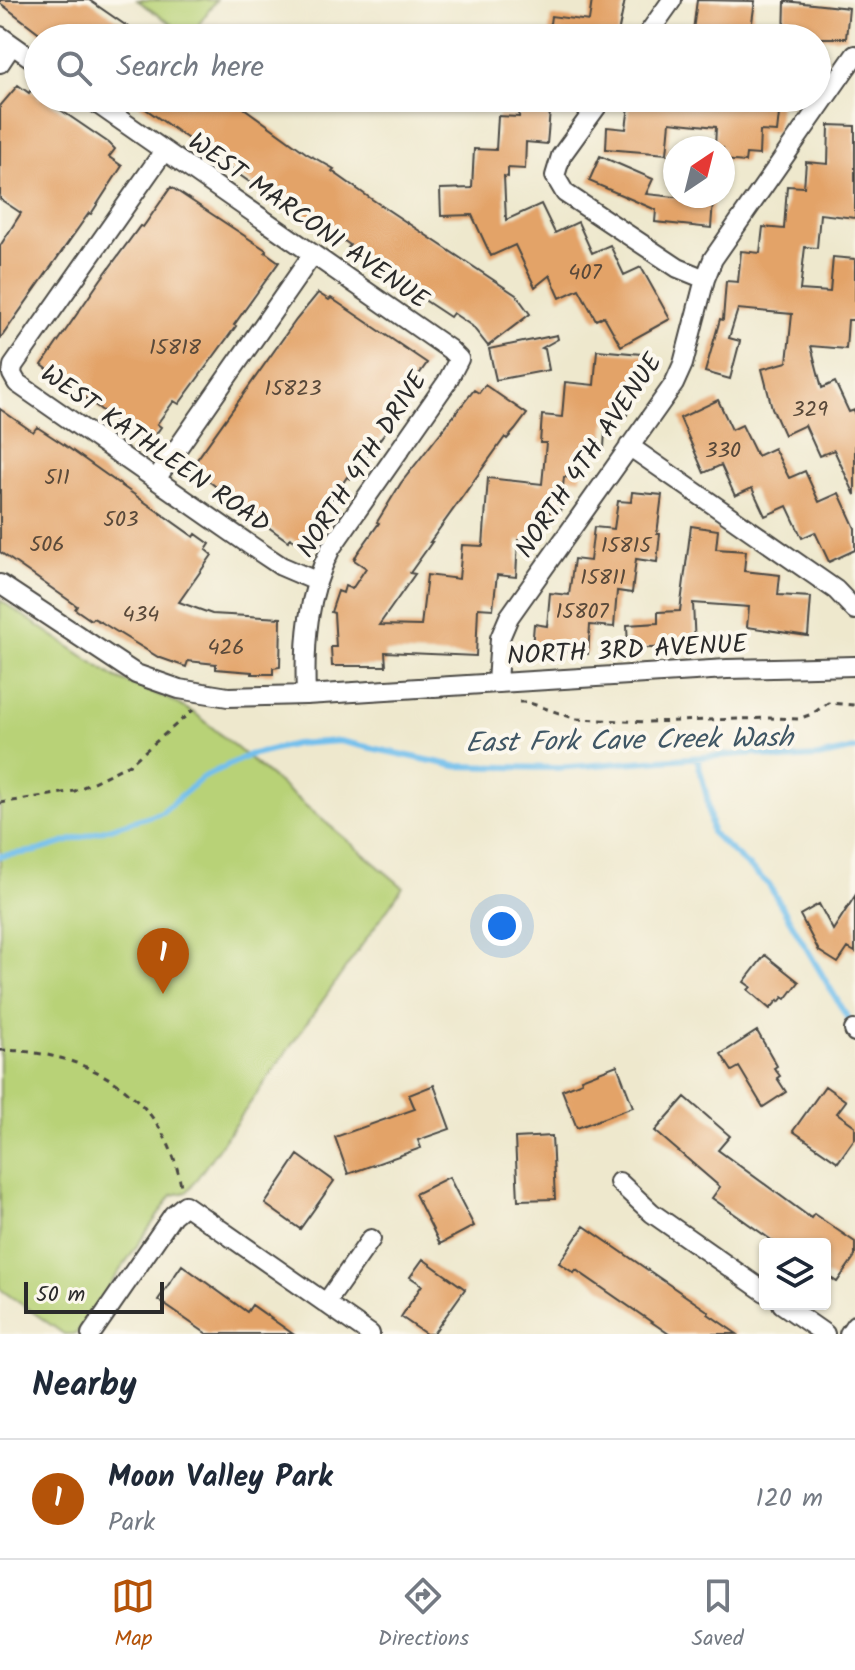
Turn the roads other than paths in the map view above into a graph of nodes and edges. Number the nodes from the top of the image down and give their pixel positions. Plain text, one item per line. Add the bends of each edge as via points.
1 (672, 0) edge
2 (655, 24) edge
3 (6, 40) edge
4 (24, 53) edge
5 (855, 55) edge
6 (0, 63) edge
7 (831, 89) edge
8 (109, 112) edge
9 (593, 112) edge
10 (815, 112) edge
11 (164, 151) junction
12 (313, 254) junction
13 (705, 279) junction
14 (459, 359) joint
15 (629, 446) junction
16 (156, 479) junction
17 (316, 581) junction
18 (0, 584) edge
19 (855, 610) edge
20 (855, 666) edge
21 (497, 682) junction
22 (306, 695) junction
23 (619, 1182) dead end
24 (371, 1239) dead end
25 (759, 1288) edge
26 (326, 1303) junction
27 (791, 1310) edge
28 (855, 1325) edge
29 (91, 1334) edge
30 (370, 1334) edge
31 (825, 1334) edge
32 (849, 1334) edge

1 - 2 street
3 - 4 street
3 - 6 street
5 - 7 street, NORTH 4TH AVENUE
8 - 11 street, WEST MARCONI AVENUE
9 - 13 street via 561,156 555,176 565,193 678,268
10 - 13 street, NORTH 4TH AVENUE via 722,243
11 - 12 street, WEST MARCONI AVENUE
11 - 16 street, WEST KATHLEEN ROAD via 12,374 17,383
12 - 14 street, WEST MARCONI AVENUE
12 - 16 street
13 - 15 street, NORTH 4TH AVENUE via 679,374
14 - 17 street, NORTH 4TH DRIVE via 331,548
15 - 19 street via 836,590
15 - 21 street, NORTH 4TH AVENUE via 509,617 500,638
16 - 17 street, WEST KATHLEEN ROAD via 281,566
17 - 22 street, NORTH 4TH DRIVE via 307,627
18 - 22 street, NORTH 3RD AVENUE via 117,664 159,683 228,697
20 - 21 street, NORTH 3RD AVENUE
21 - 22 street, NORTH 3RD AVENUE
23 - 25 street via 652,1213
24 - 26 street
26 - 29 street via 185,1205
26 - 30 street
27 - 31 street
28 - 32 street

